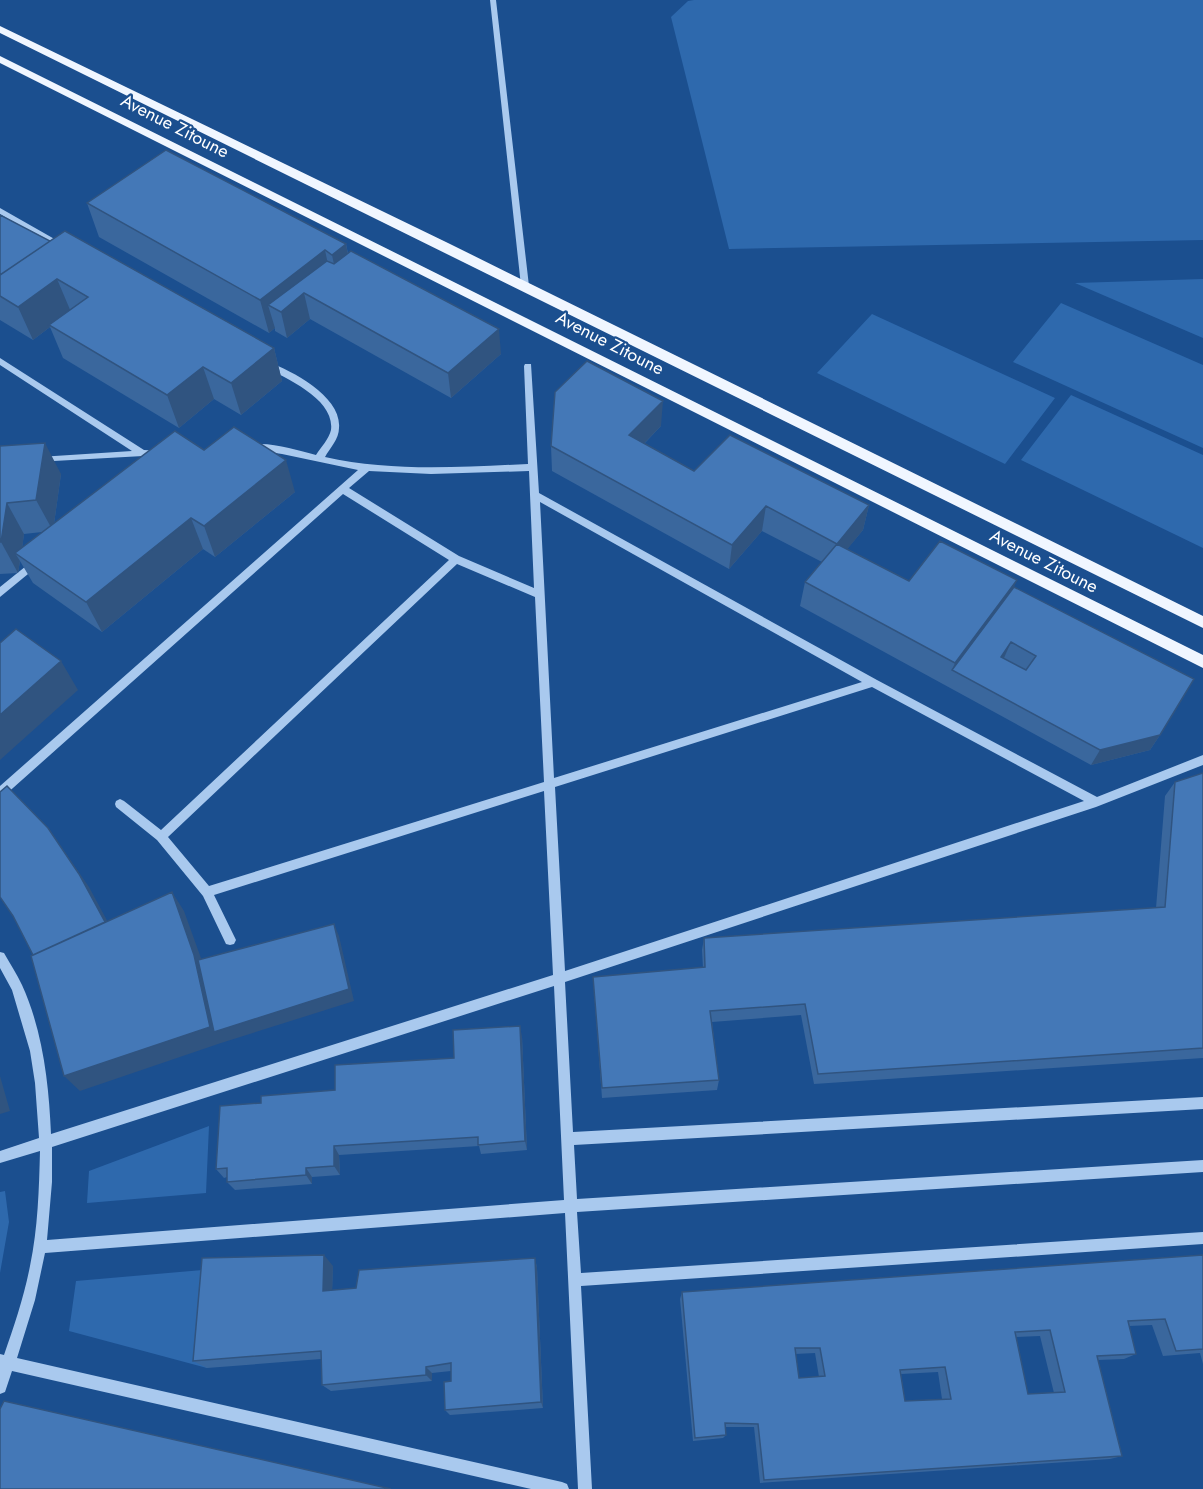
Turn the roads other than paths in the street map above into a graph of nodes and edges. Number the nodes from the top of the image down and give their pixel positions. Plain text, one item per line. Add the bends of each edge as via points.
1 (493, 0) edge
2 (0, 29) edge
3 (0, 59) edge
4 (0, 211) edge
5 (72, 252) edge
6 (525, 286) junction
7 (257, 359) edge
8 (0, 361) edge
9 (528, 366) dead end
10 (241, 448) edge
11 (144, 454) junction
12 (319, 458) junction
13 (31, 461) edge
14 (158, 466) edge
15 (533, 467) junction
16 (366, 468) junction
17 (343, 489) junction
18 (535, 495) junction
19 (48, 551) edge
20 (456, 559) junction
21 (0, 593) edge
22 (540, 595) junction
23 (1203, 621) edge
24 (1203, 662) edge
25 (873, 683) junction
26 (1203, 760) edge
27 (550, 786) junction
28 (0, 793) edge
29 (1096, 802) junction
30 (120, 804) dead end
31 (162, 837) junction
32 (207, 892) junction
33 (230, 940) dead end
34 (0, 957) edge
35 (560, 978) junction
36 (1203, 1103) edge
37 (568, 1139) junction
38 (47, 1141) junction
39 (0, 1157) edge
40 (1203, 1166) edge
41 (571, 1206) junction
42 (1203, 1238) edge
43 (40, 1247) junction
44 (575, 1280) junction
45 (4, 1362) edge
46 (0, 1387) edge
47 (562, 1489) edge
48 (585, 1489) edge

1 - 6 street
2 - 6 main road, Avenue Zitoune
3 - 24 main road, Avenue Zitoune
4 - 5 street
6 - 23 main road, Avenue Zitoune
7 - 12 street via 313,390 328,404 336,419 335,431
8 - 11 street
9 - 15 street
10 - 12 street via 277,448
11 - 13 street
11 - 14 street via 166,456
12 - 16 street
15 - 16 street via 441,471
15 - 18 street
16 - 17 street
17 - 20 street
17 - 28 street
18 - 22 street
18 - 25 street
19 - 21 street
20 - 22 street
20 - 31 street
22 - 27 street
25 - 27 street
25 - 29 street
26 - 29 street
27 - 32 street
27 - 35 street
29 - 35 street
30 - 31 street
31 - 32 street
32 - 33 street
34 - 38 street via 17,987 33,1038
35 - 37 street
35 - 38 street
36 - 37 street
37 - 41 street
38 - 39 street
38 - 43 street
40 - 41 street
41 - 43 street
41 - 44 street
42 - 44 street
43 - 45 street via 31,1289
44 - 48 street
45 - 46 street
45 - 47 street

